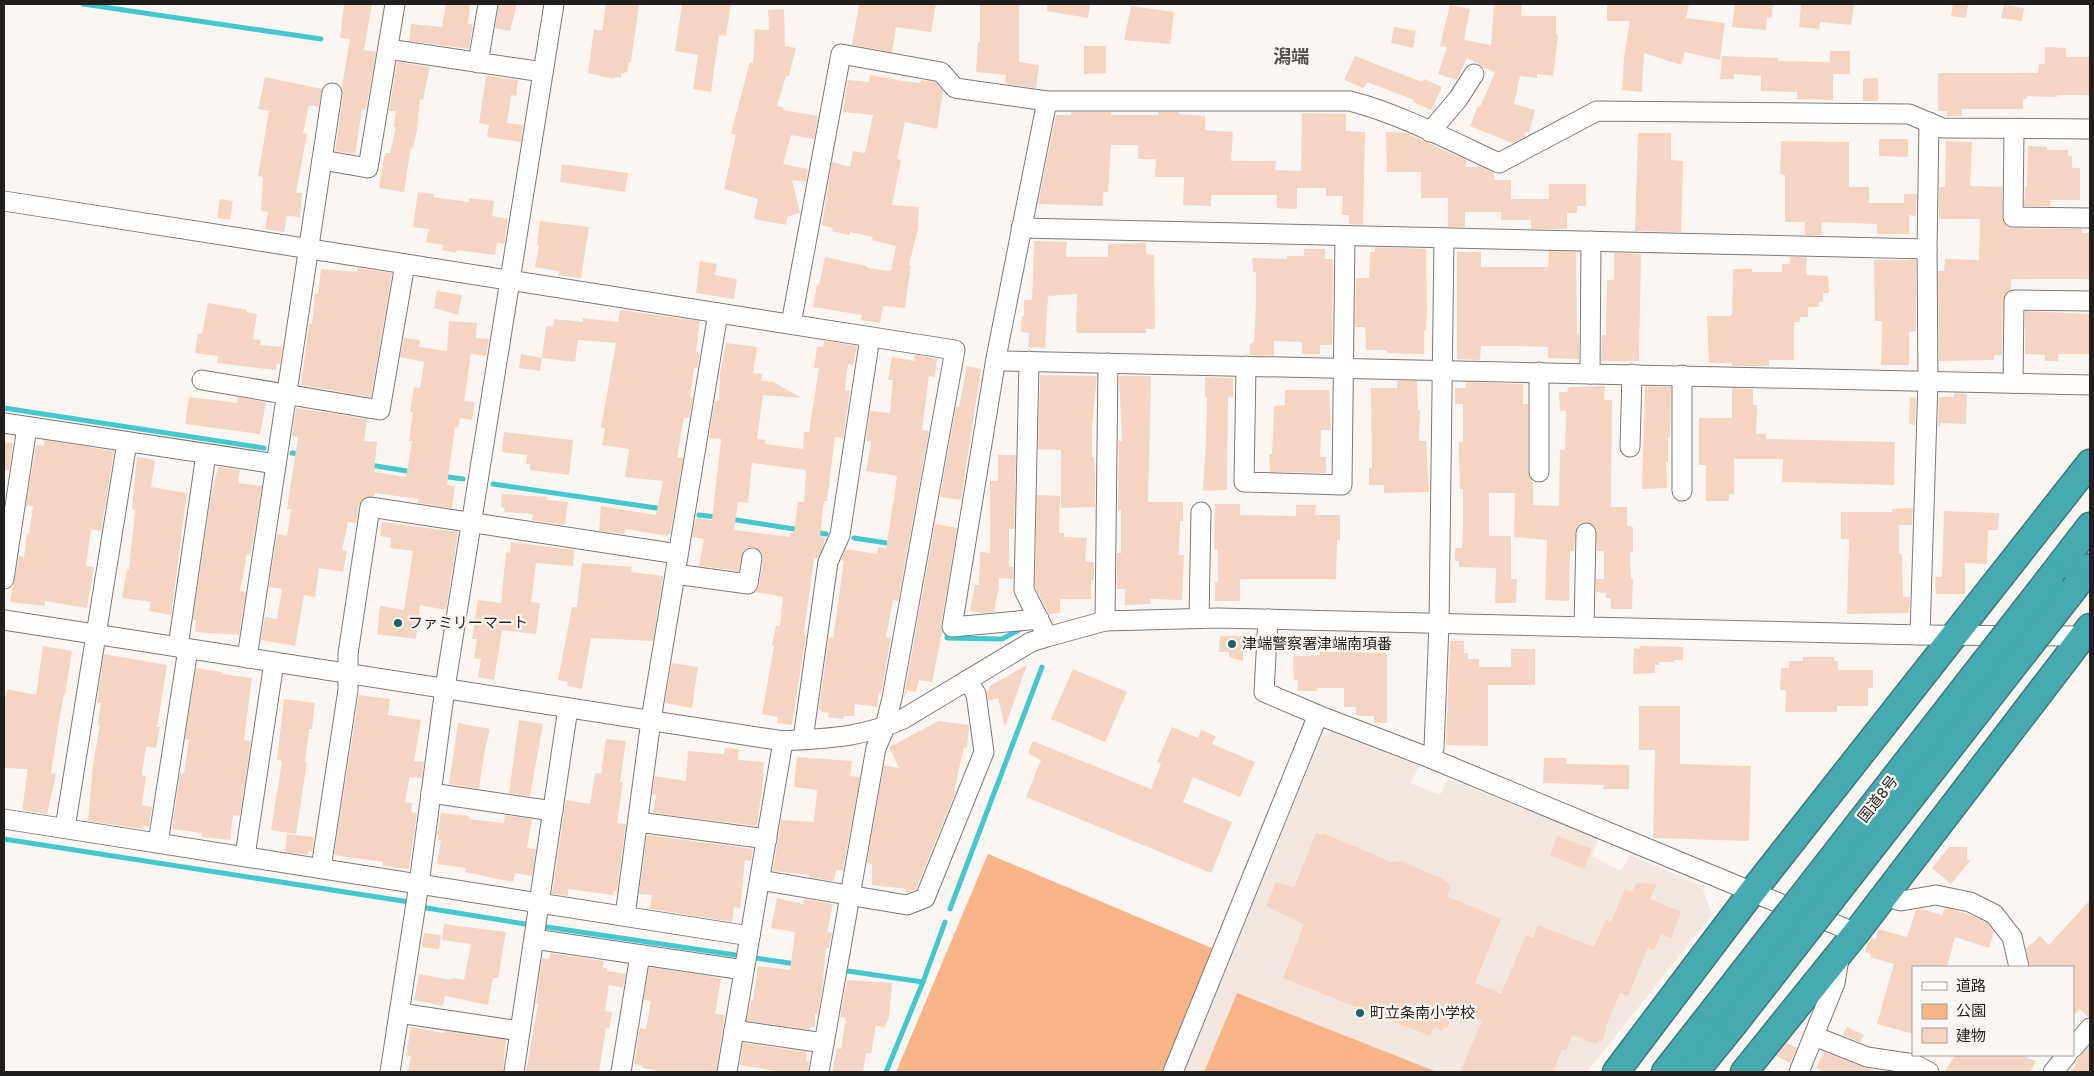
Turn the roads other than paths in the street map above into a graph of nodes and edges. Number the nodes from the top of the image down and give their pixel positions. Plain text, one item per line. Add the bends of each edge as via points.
1 (395, 4) edge
2 (488, 4) edge
3 (554, 4) edge
4 (388, 49) junction
5 (478, 62) junction
6 (543, 72) junction
7 (1474, 74) dead end
8 (332, 93) dead end
9 (1047, 101) junction
10 (1929, 122) junction
11 (2014, 128) junction
12 (2090, 129) edge
13 (1430, 132) junction
14 (322, 160) junction
15 (4, 201) edge
16 (2090, 218) edge
17 (1021, 228) junction
18 (1345, 236) junction
19 (1444, 238) junction
20 (1591, 241) junction
21 (310, 249) junction
22 (1927, 249) junction
23 (405, 264) junction
24 (510, 280) junction
25 (2090, 301) edge
26 (718, 313) junction
27 (791, 324) junction
28 (870, 337) junction
29 (1005, 361) dead end
30 (1029, 361) junction
31 (1108, 363) junction
32 (1246, 366) junction
33 (1344, 368) junction
34 (1443, 370) junction
35 (1539, 372) junction
36 (1590, 374) junction
37 (1632, 374) junction
38 (1682, 376) junction
39 (202, 380) dead end
40 (1928, 381) junction
41 (2013, 383) junction
42 (2090, 385) edge
43 (287, 394) junction
44 (4, 423) edge
45 (27, 427) junction
46 (127, 442) junction
47 (1630, 447) dead end
48 (206, 454) junction
49 (2090, 463) edge
50 (276, 464) junction
51 (1539, 472) dead end
52 (1682, 491) dead end
53 (1201, 512) dead end
54 (472, 522) junction
55 (2090, 526) edge
56 (1586, 533) dead end
57 (678, 554) junction
58 (752, 558) dead end
59 (675, 574) junction
60 (2083, 576) edge
61 (4, 579) edge
62 (1199, 618) junction
63 (1039, 619) junction
64 (1268, 619) junction
65 (4, 620) edge
66 (1105, 621) junction
67 (1439, 624) junction
68 (1584, 627) junction
69 (2088, 633) edge
70 (96, 634) junction
71 (1920, 635) junction
72 (1955, 635) junction
73 (1047, 637) junction
74 (183, 648) junction
75 (247, 658) junction
76 (274, 662) junction
77 (348, 673) junction
78 (967, 680) junction
79 (445, 688) junction
80 (568, 708) junction
81 (1318, 715) junction
82 (651, 720) junction
83 (885, 727) junction
84 (803, 739) junction
85 (783, 741) junction
86 (1430, 758) junction
87 (431, 793) junction
88 (553, 810) junction
89 (4, 819) edge
90 (638, 822) junction
91 (65, 828) junction
92 (767, 839) junction
93 (158, 843) junction
94 (245, 856) junction
95 (321, 868) junction
96 (760, 880) junction
97 (419, 886) junction
98 (1752, 892) junction
99 (850, 896) junction
100 (1884, 896) junction
101 (1779, 903) dead end
102 (539, 906) junction
103 (625, 916) junction
104 (1827, 921) dead end
105 (1856, 933) junction
106 (534, 936) junction
107 (750, 939) junction
108 (1840, 953) junction
109 (640, 955) junction
110 (2019, 966) edge
111 (745, 967) junction
112 (399, 1013) junction
113 (1724, 1017) junction
114 (734, 1030) junction
115 (2085, 1030) edge
116 (520, 1031) junction
117 (1814, 1036) junction
118 (824, 1042) junction
119 (2074, 1046) edge
120 (2066, 1056) edge
121 (390, 1072) edge
122 (514, 1072) edge
123 (621, 1072) edge
124 (727, 1072) edge
125 (819, 1072) edge
126 (1173, 1072) edge
127 (1616, 1072) edge
128 (1665, 1072) edge
129 (1695, 1072) edge
130 (1744, 1072) edge
131 (1799, 1072) edge
132 (1929, 1072) edge
133 (2053, 1072) edge

1 - 4 street
2 - 5 street
3 - 6 street
4 - 5 street
4 - 14 street via 368,168
5 - 6 street
6 - 24 street
7 - 13 street
8 - 14 street
9 - 13 street via 1350,101
9 - 17 street
9 - 27 street via 956,88 941,72 841,54
10 - 11 street via 1942,128
10 - 13 street via 1909,114 1597,111 1498,163
10 - 22 street
11 - 12 street
11 - 16 street via 2013,217
14 - 21 street
15 - 21 street
17 - 18 street
17 - 63 street via 952,627
18 - 19 street
18 - 33 street
19 - 20 street
19 - 34 street
20 - 22 street
20 - 36 street
21 - 23 street
21 - 43 street
22 - 40 street
23 - 24 street
23 - 43 street via 380,410
24 - 26 street
24 - 54 street
25 - 41 street via 2014,300
26 - 27 street
26 - 57 street
27 - 28 street
28 - 83 street via 955,350
28 - 84 street via 840,535 828,562
29 - 30 street
30 - 31 street
30 - 63 street via 1024,590
31 - 32 street
31 - 66 street
32 - 33 street
32 - 33 street via 1244,482 1342,485
33 - 34 street
34 - 35 street
34 - 67 street
35 - 36 street
35 - 51 street
36 - 37 street
37 - 38 street
37 - 47 street
38 - 40 street
38 - 52 street
39 - 43 street
40 - 41 street
40 - 71 street
41 - 42 street
43 - 50 street
44 - 45 street
45 - 46 street
45 - 61 street
46 - 48 street
46 - 70 street
48 - 50 street
48 - 74 street
49 - 72 highway
50 - 75 street
53 - 62 street
54 - 57 street
54 - 77 street via 370,507
54 - 79 street
55 - 113 highway, 国道8号, bridge
56 - 68 street
57 - 59 street
58 - 59 street via 748,584
59 - 82 street
60 - 113 highway, 国道8号, bridge
62 - 64 street
62 - 66 street
63 - 73 street
64 - 67 street
64 - 81 street via 1264,692
65 - 70 street
66 - 73 street
67 - 68 street
67 - 86 street via 1434,748
68 - 71 street
69 - 72 street
69 - 100 highway
70 - 74 street
70 - 91 street
71 - 72 street
72 - 98 highway
73 - 78 street via 1031,642
74 - 75 street
74 - 93 street
75 - 76 street
76 - 77 street
76 - 94 street
77 - 79 street
77 - 95 street
78 - 83 street
78 - 99 street via 976,694 984,752 925,898 907,905
79 - 80 street
79 - 87 street
80 - 82 street
80 - 88 street
81 - 86 street
81 - 126 street
82 - 85 street
82 - 90 street
83 - 84 street via 854,735
83 - 99 street via 876,748
84 - 85 street
85 - 92 street
86 - 98 street
87 - 88 street
87 - 97 street
88 - 102 street
89 - 91 street
90 - 92 street
90 - 103 street
91 - 93 street
92 - 96 street
93 - 94 street
94 - 95 street
95 - 97 street
96 - 99 street
96 - 107 street
97 - 102 street
97 - 112 street
98 - 101 street
98 - 127 highway
99 - 118 street
100 - 105 highway
100 - 110 street via 1901,901 1936,895 1970,902 1994,914 2012,937
102 - 103 street
102 - 106 street
103 - 107 street
104 - 105 street
105 - 108 highway
106 - 109 street
106 - 116 street
107 - 111 street
108 - 117 street via 1835,983
108 - 130 highway
109 - 111 street
109 - 123 street
111 - 114 street
112 - 116 street
112 - 121 street
113 - 128 highway, 国道8号
113 - 129 highway, 国道8号
114 - 118 street
114 - 124 street
115 - 119 street
116 - 122 street
117 - 131 street
117 - 132 street via 1867,1058 1914,1064
118 - 125 street
120 - 133 street

